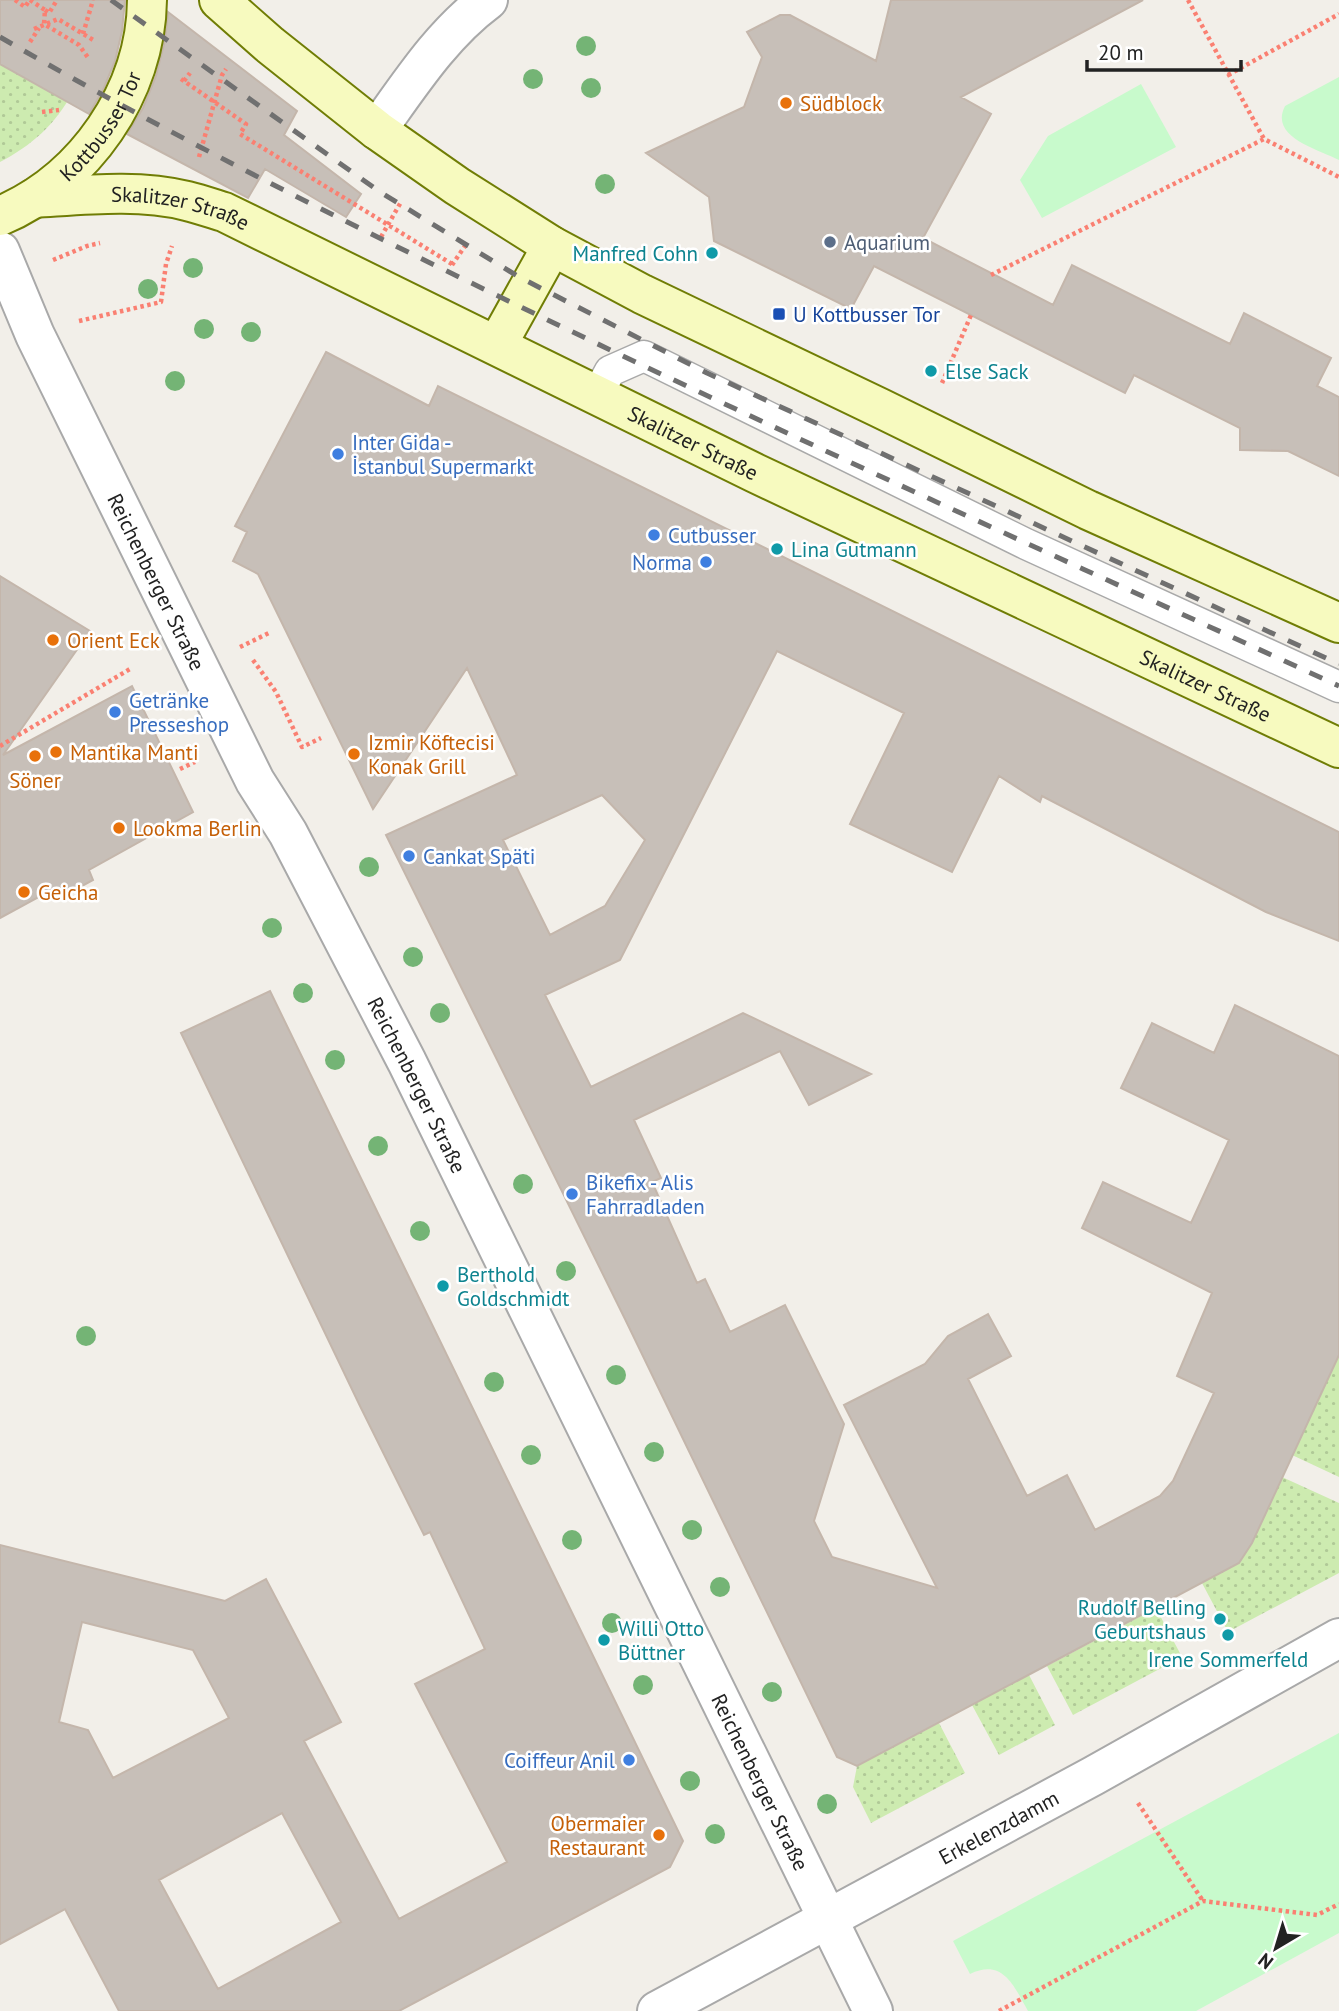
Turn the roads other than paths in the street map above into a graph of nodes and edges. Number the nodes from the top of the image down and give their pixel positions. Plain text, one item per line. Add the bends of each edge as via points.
1 (147, 0) edge
2 (219, 0) edge
3 (488, 0) edge
4 (377, 130) junction
5 (35, 198) junction
6 (0, 215) edge
7 (552, 246) junction
8 (0, 251) edge
9 (497, 345) junction
10 (597, 396) junction
11 (1339, 623) edge
12 (1339, 687) edge
13 (1339, 748) edge
14 (1339, 1638) edge
15 (829, 1919) junction
16 (657, 2011) edge
17 (873, 2011) edge

1 - 5 main road, Kottbusser Tor via 143,40 126,93 98,140 75,166
2 - 4 main road
3 - 4 street via 466,16
4 - 7 main road
5 - 6 main road, Kottbusser Tor
5 - 9 main road, Skalitzer Straße via 117,194 186,200 224,212
7 - 9 main road
7 - 11 main road via 653,300 1088,510
8 - 15 street, Reichenberger Straße via 33,329 255,781 288,832 407,1062
9 - 10 main road, Skalitzer Straße
10 - 12 lane via 610,371 644,356 1026,544
10 - 13 main road, Skalitzer Straße
14 - 15 street, Erkelenzdamm
15 - 16 street, Erkelenzdamm
15 - 17 street, Reichenberger Straße

